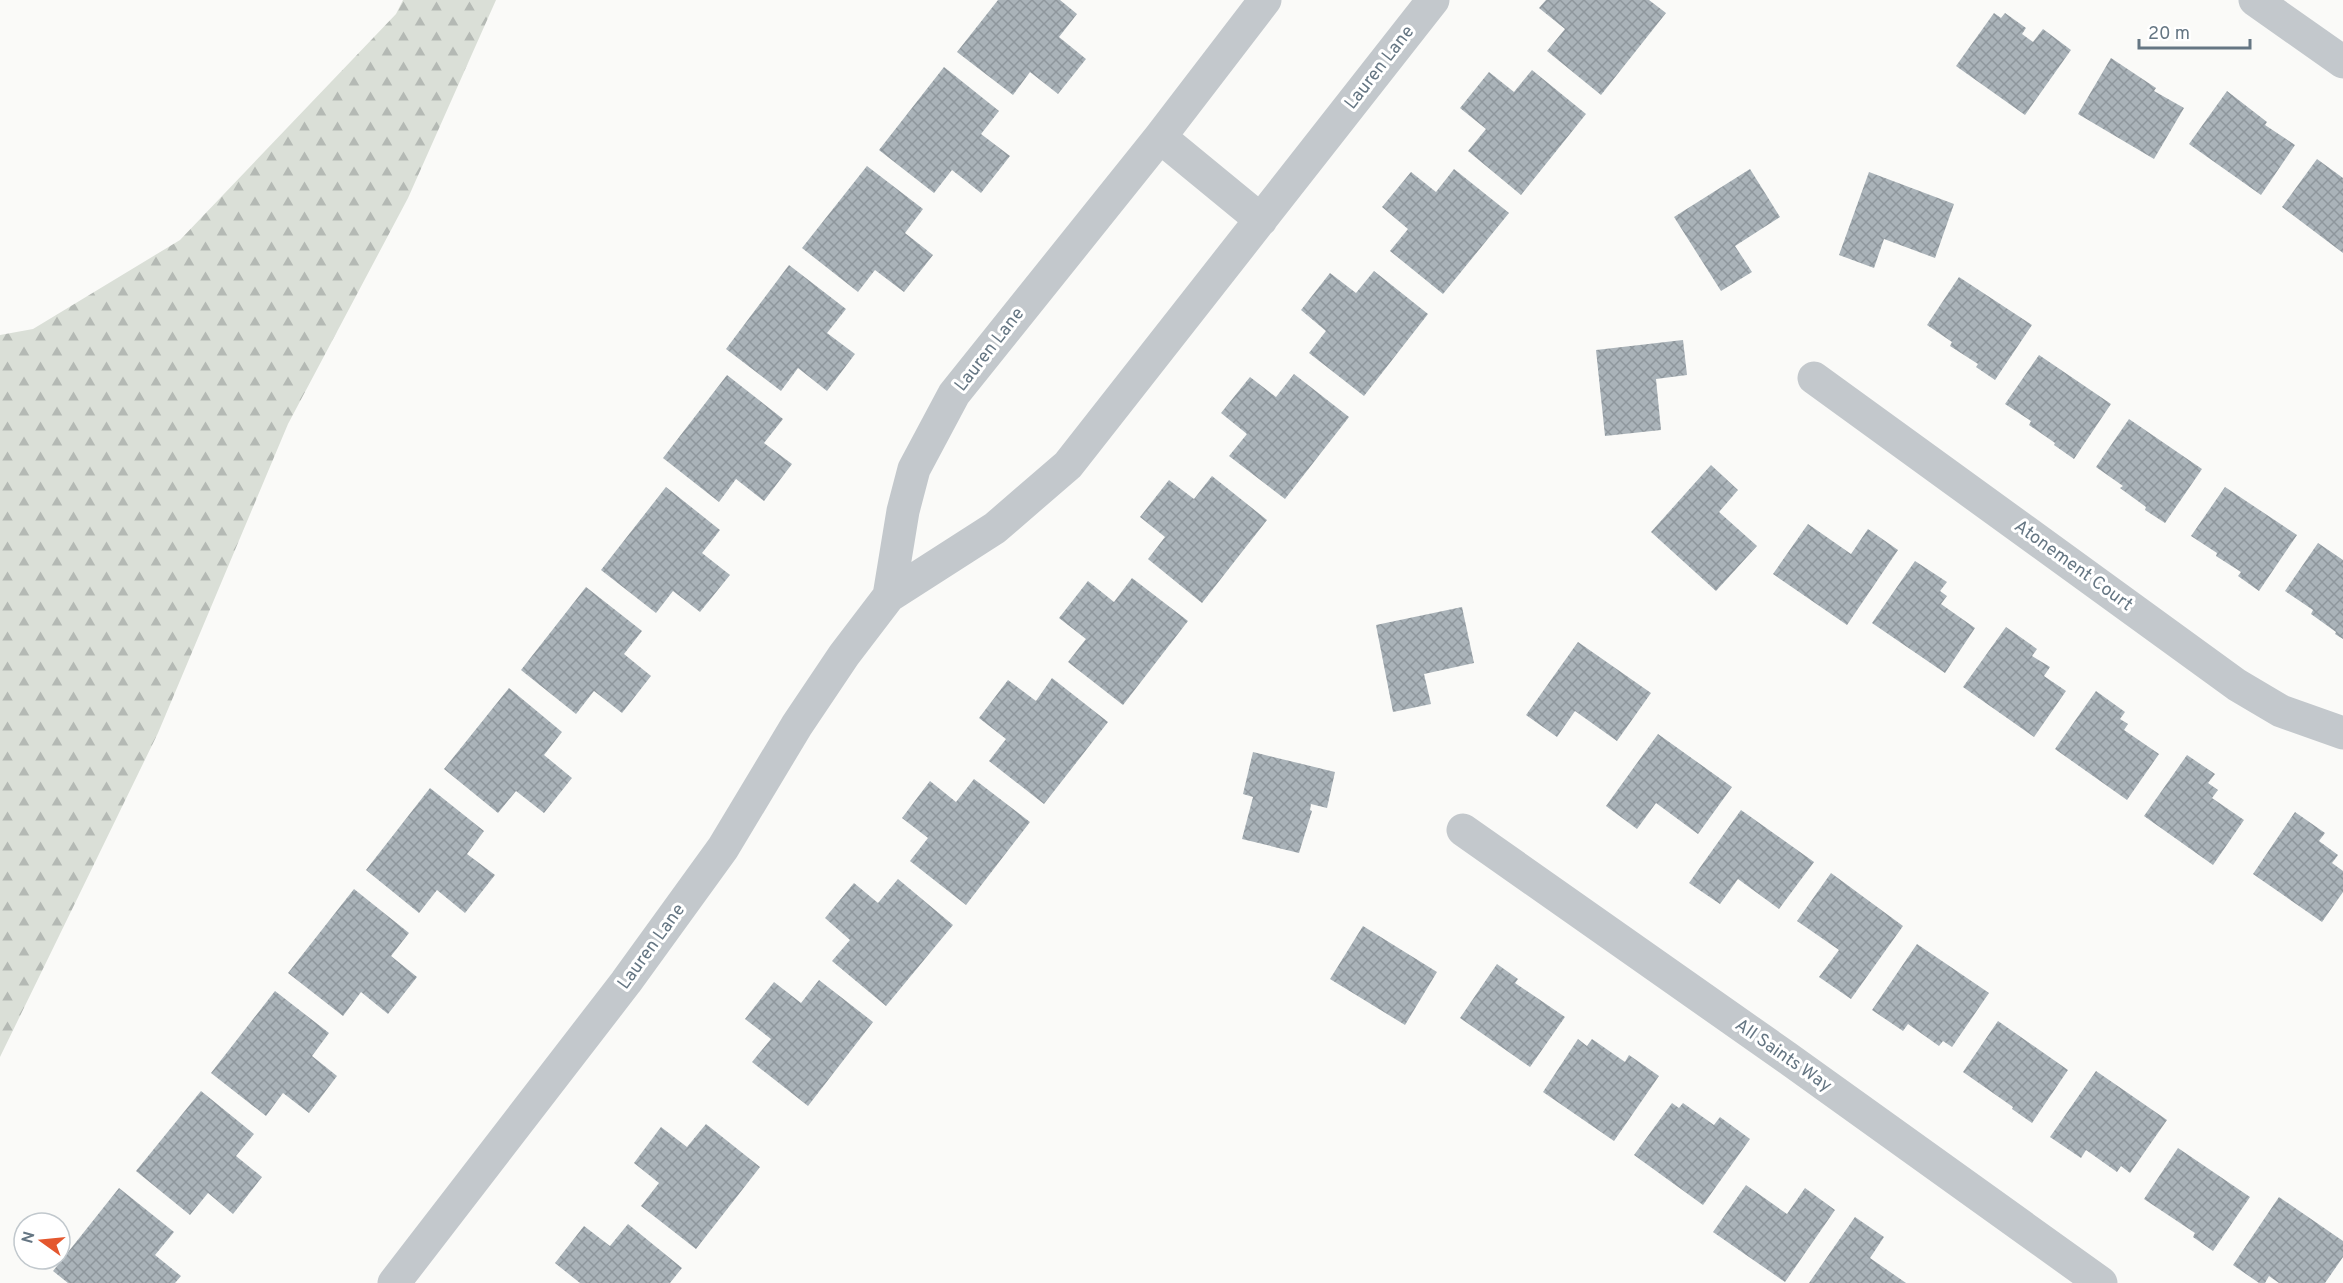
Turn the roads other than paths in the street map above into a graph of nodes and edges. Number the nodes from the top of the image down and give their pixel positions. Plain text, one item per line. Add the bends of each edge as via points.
1 (1265, 0) edge
2 (1433, 0) edge
3 (2255, 0) edge
4 (2343, 62) edge
5 (1160, 137) junction
6 (1261, 220) junction
7 (1814, 378) dead end
8 (889, 596) junction
9 (2343, 733) edge
10 (1463, 830) dead end
11 (394, 1283) edge
12 (2101, 1283) edge

1 - 5 street, Lauren Lane
2 - 6 street, Lauren Lane
3 - 4 street
5 - 6 street
5 - 8 street, Lauren Lane via 954,394 914,469
6 - 8 street, Lauren Lane via 1068,465 995,528
7 - 9 street, Atonement Court via 2237,685 2281,711
8 - 11 street, Lauren Lane via 797,725 723,848 626,982
10 - 12 street, All Saints Way

